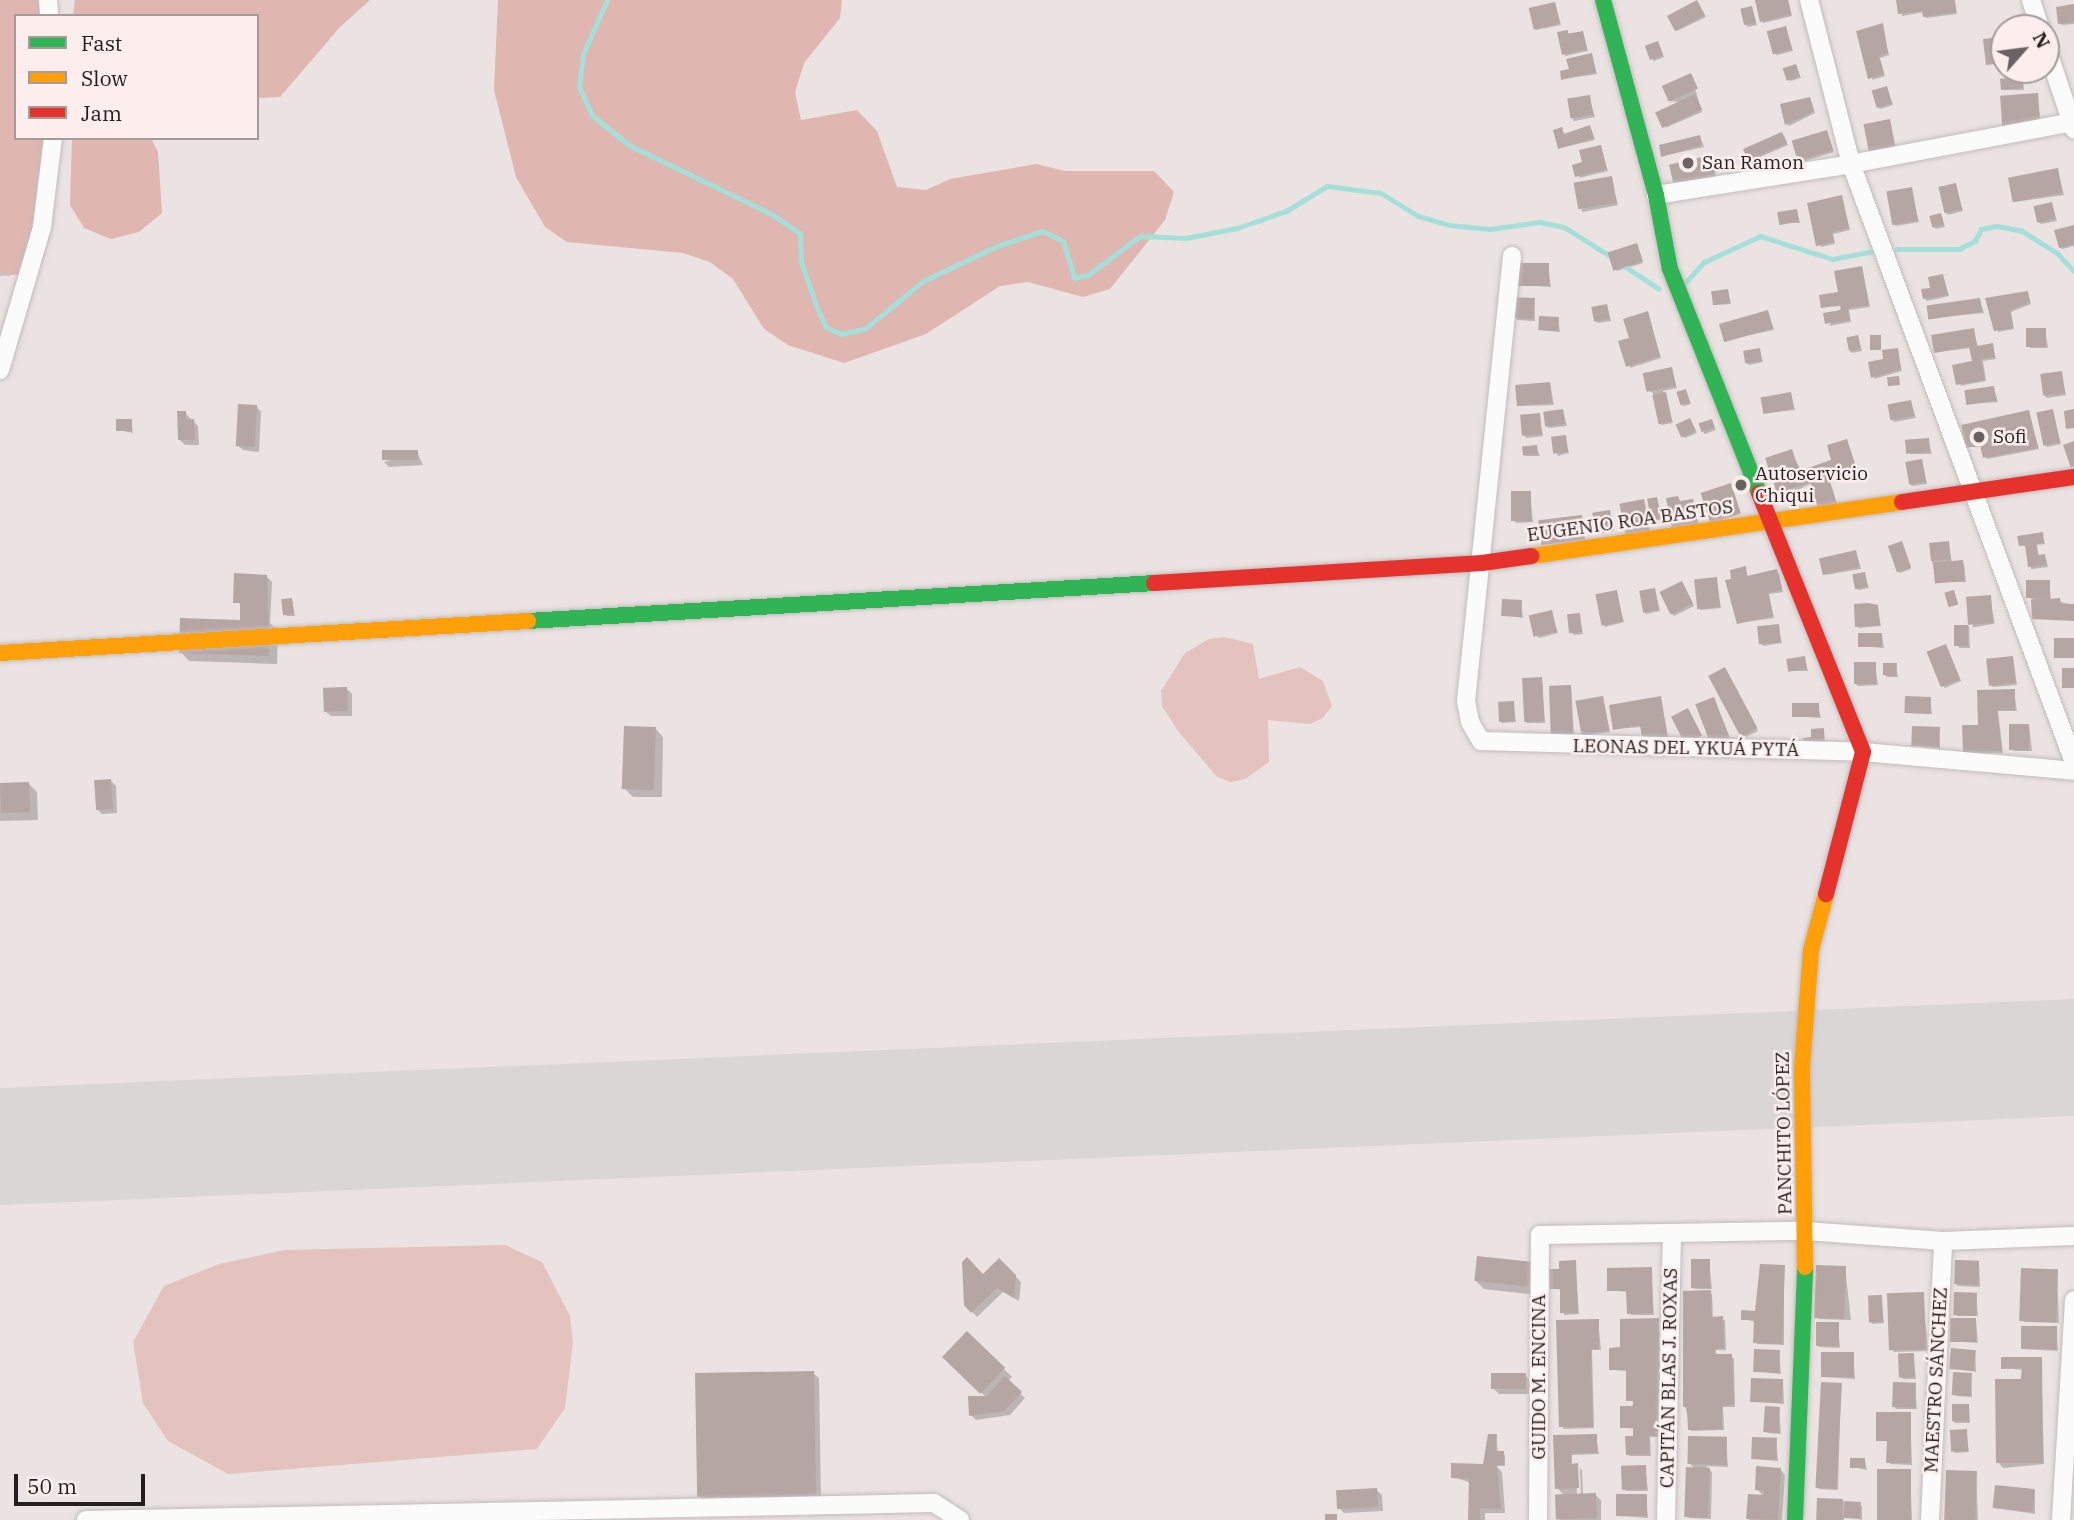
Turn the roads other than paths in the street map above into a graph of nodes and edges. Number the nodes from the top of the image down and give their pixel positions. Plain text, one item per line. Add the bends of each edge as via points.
1 (1603, 0) edge
2 (1809, 0) edge
3 (2059, 84) edge
4 (2073, 124) edge
5 (53, 140) edge
6 (1851, 164) junction
7 (1656, 195) junction
8 (1512, 256) dead end
9 (0, 370) edge
10 (2074, 477) edge
11 (1972, 492) junction
12 (1772, 522) junction
13 (1482, 563) junction
14 (0, 653) edge
15 (1863, 752) junction
16 (2074, 762) edge
17 (2074, 771) edge
18 (1806, 1231) junction
19 (1672, 1236) junction
20 (2074, 1236) edge
21 (1943, 1241) junction
22 (2074, 1300) edge
23 (86, 1520) edge
24 (960, 1520) edge
25 (1538, 1520) edge
26 (1666, 1520) edge
27 (1795, 1520) edge
28 (1930, 1520) edge
29 (2061, 1520) edge

1 - 7 street
2 - 6 street
3 - 4 street
4 - 6 street
5 - 9 street via 42,227
6 - 7 street
6 - 11 street
7 - 12 street via 1670,269
8 - 13 street
10 - 11 street, EUGENIO ROA BASTOS
11 - 12 street, EUGENIO ROA BASTOS
11 - 16 street
12 - 13 street, EUGENIO ROA BASTOS
12 - 15 street
13 - 14 street, EUGENIO ROA BASTOS
13 - 15 street, LEONAS DEL YKUÁ PYTÁ via 1466,701 1470,722 1481,741
15 - 17 street, LEONAS DEL YKUÁ PYTÁ
15 - 18 street, PANCHITO LÓPEZ via 1811,950 1802,1068
18 - 19 street
18 - 21 street
18 - 27 street, PANCHITO LÓPEZ
19 - 25 street, GUIDO M. ENCINA via 1540,1235
19 - 26 street, CAPITÁN BLAS J. ROXAS
20 - 21 street
21 - 28 street, MAESTRO SÁNCHEZ
22 - 29 street
23 - 24 street via 944,1506

